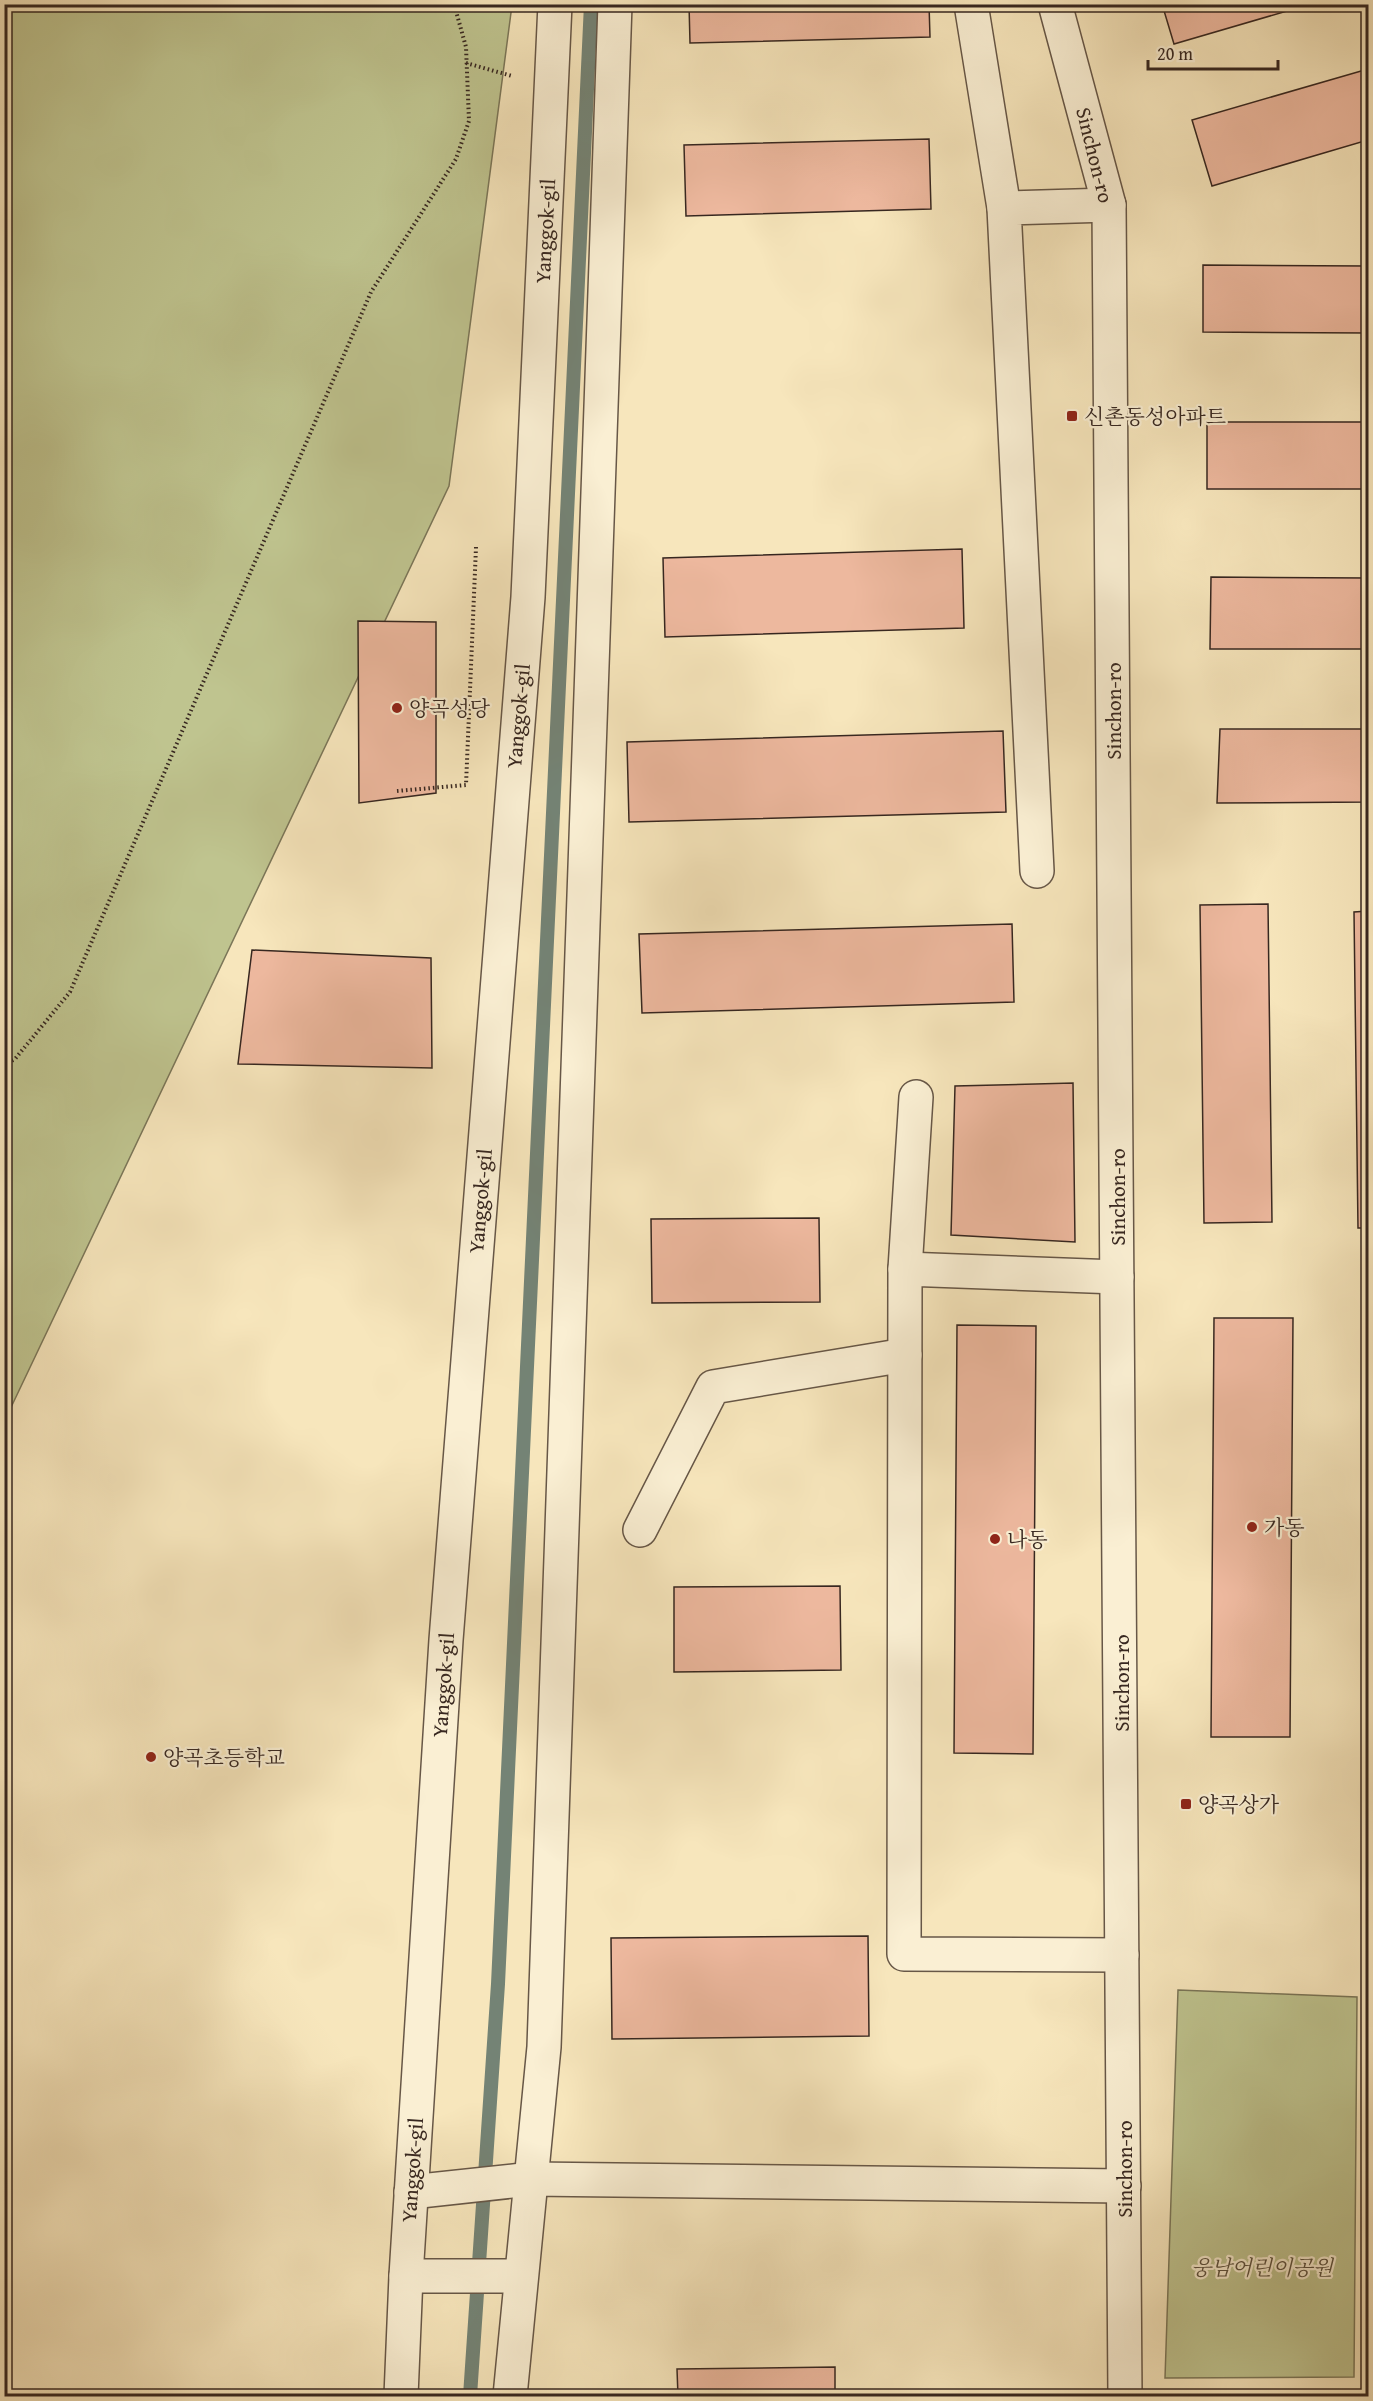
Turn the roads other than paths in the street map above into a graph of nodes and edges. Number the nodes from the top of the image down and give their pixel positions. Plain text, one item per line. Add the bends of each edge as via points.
1 (555, 4) edge
2 (615, 4) edge
3 (971, 4) edge
4 (1055, 4) edge
5 (1110, 206) junction
6 (1004, 208) junction
7 (1037, 871) dead end
8 (916, 1097) dead end
9 (905, 1269) junction
10 (1117, 1277) junction
11 (904, 1355) junction
12 (640, 1530) dead end
13 (1122, 1955) junction
14 (531, 2179) junction
15 (1124, 2186) junction
16 (411, 2192) junction
17 (406, 2276) junction
18 (521, 2276) junction
19 (401, 2397) edge
20 (510, 2397) edge
21 (1125, 2397) edge

1 - 16 street, Yanggok-gil via 528,597 446,1640
2 - 14 street via 544,2047
3 - 6 street
4 - 5 street, Sinchon-ro
5 - 6 street
5 - 10 street, Sinchon-ro
6 - 7 street
8 - 9 street
9 - 10 street
9 - 11 street
10 - 13 street, Sinchon-ro
11 - 12 street via 713,1387
11 - 13 street via 904,1954
13 - 15 street, Sinchon-ro
14 - 15 street
14 - 16 street
14 - 18 street
15 - 21 street, Sinchon-ro
16 - 17 street, Yanggok-gil
17 - 18 street
17 - 19 street, Yanggok-gil
18 - 20 street

